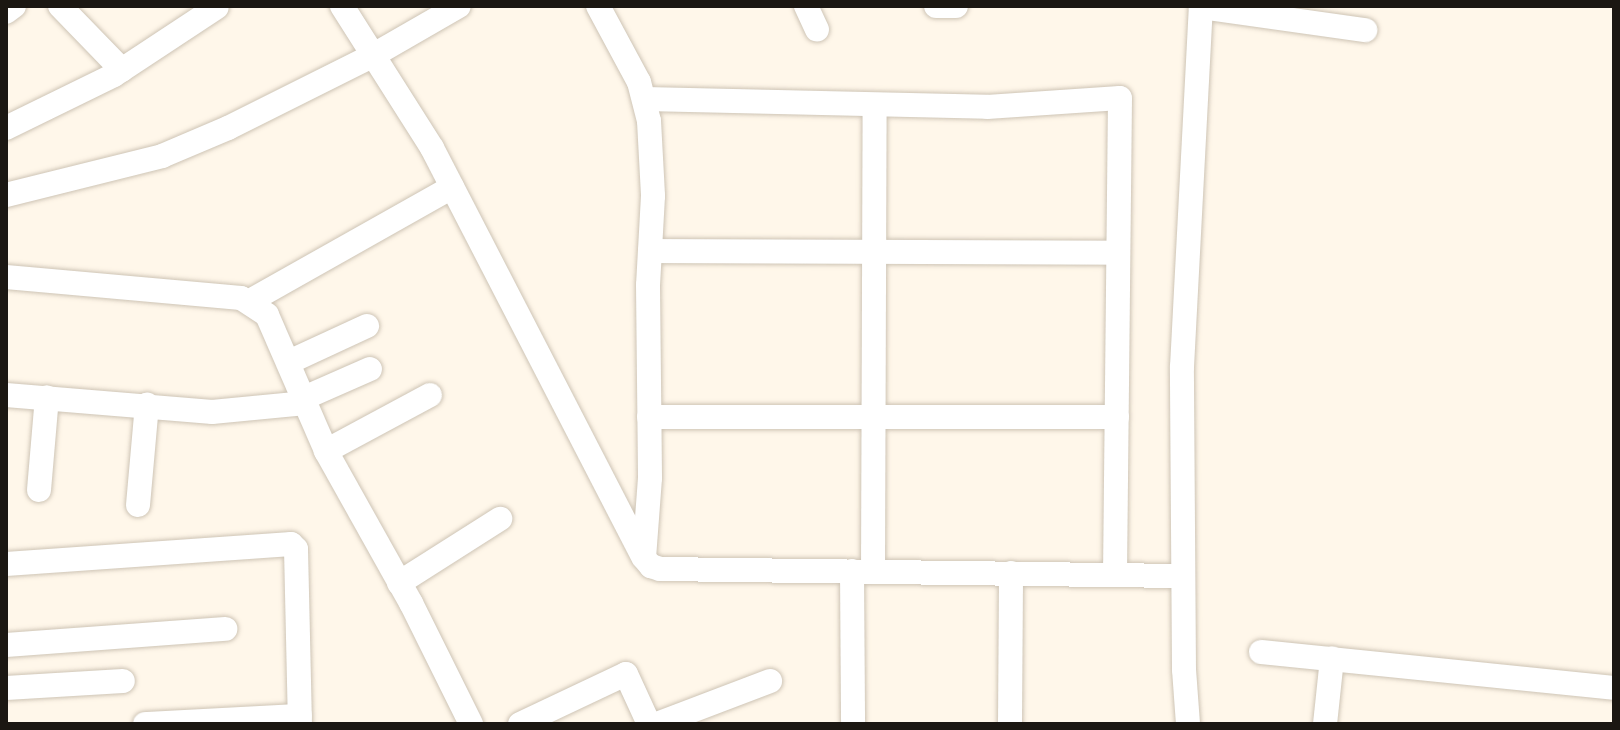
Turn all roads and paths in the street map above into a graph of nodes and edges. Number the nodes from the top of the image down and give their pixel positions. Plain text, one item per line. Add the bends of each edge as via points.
1 (14, 6) edge
2 (60, 6) edge
3 (342, 6) edge
4 (459, 6) edge
5 (598, 6) edge
6 (806, 6) edge
7 (936, 6) edge
8 (956, 6) edge
9 (217, 7) edge
10 (1201, 7) edge
11 (6, 12) edge
12 (817, 30) dead end
13 (1365, 30) dead end
14 (372, 56) junction
15 (122, 70) junction
16 (645, 99) junction
17 (875, 106) junction
18 (6, 128) edge
19 (452, 187) junction
20 (6, 195) edge
21 (650, 251) junction
22 (1118, 253) junction
23 (874, 254) junction
24 (6, 277) edge
25 (250, 301) junction
26 (367, 326) dead end
27 (289, 362) junction
28 (370, 369) dead end
29 (6, 395) edge
30 (430, 395) dead end
31 (47, 397) junction
32 (305, 400) junction
33 (147, 404) junction
34 (874, 415) junction
35 (649, 417) junction
36 (1117, 417) junction
37 (326, 451) junction
38 (39, 490) dead end
39 (138, 505) dead end
40 (500, 519) dead end
41 (644, 558) junction
42 (6, 564) edge
43 (863, 572) junction
44 (1011, 573) junction
45 (1115, 575) junction
46 (1183, 576) junction
47 (399, 583) junction
48 (225, 629) dead end
49 (6, 645) edge
50 (1261, 652) dead end
51 (1332, 658) junction
52 (123, 681) dead end
53 (770, 681) dead end
54 (6, 688) edge
55 (1614, 688) edge
56 (300, 720) edge
57 (145, 724) edge
58 (471, 724) edge
59 (520, 724) edge
60 (649, 724) edge
61 (657, 724) edge
62 (853, 724) edge
63 (1010, 724) edge
64 (1188, 724) edge
65 (1325, 724) edge

1 - 11 street
2 - 15 street
3 - 14 street
4 - 14 street
5 - 16 street
6 - 12 street
7 - 8 street
9 - 15 street
10 - 13 street
10 - 46 street via 1182,367
14 - 19 street
14 - 20 street via 162,156
15 - 18 street
16 - 17 street
16 - 21 street via 651,146
17 - 22 street via 987,107 1120,98
17 - 23 street
19 - 25 street
19 - 41 street
21 - 23 street
21 - 35 street
22 - 23 street
22 - 36 street
23 - 34 street
24 - 25 street
25 - 27 street via 267,315
26 - 27 street
27 - 32 street
28 - 32 street
29 - 31 street
30 - 37 street
31 - 33 street
31 - 38 street
32 - 33 street via 212,412
32 - 37 street
33 - 39 street
34 - 35 street
34 - 36 street
34 - 43 street
35 - 41 street
36 - 45 street
37 - 47 street
40 - 47 street
41 - 43 street via 660,569
42 - 56 street via 291,544 296,549
43 - 44 street
43 - 62 street
44 - 45 street
44 - 63 street
45 - 46 street
46 - 64 street
47 - 58 street
48 - 49 street
50 - 51 street
51 - 55 street
51 - 65 street
52 - 54 street
53 - 61 street
56 - 57 street
59 - 60 street via 626,674

